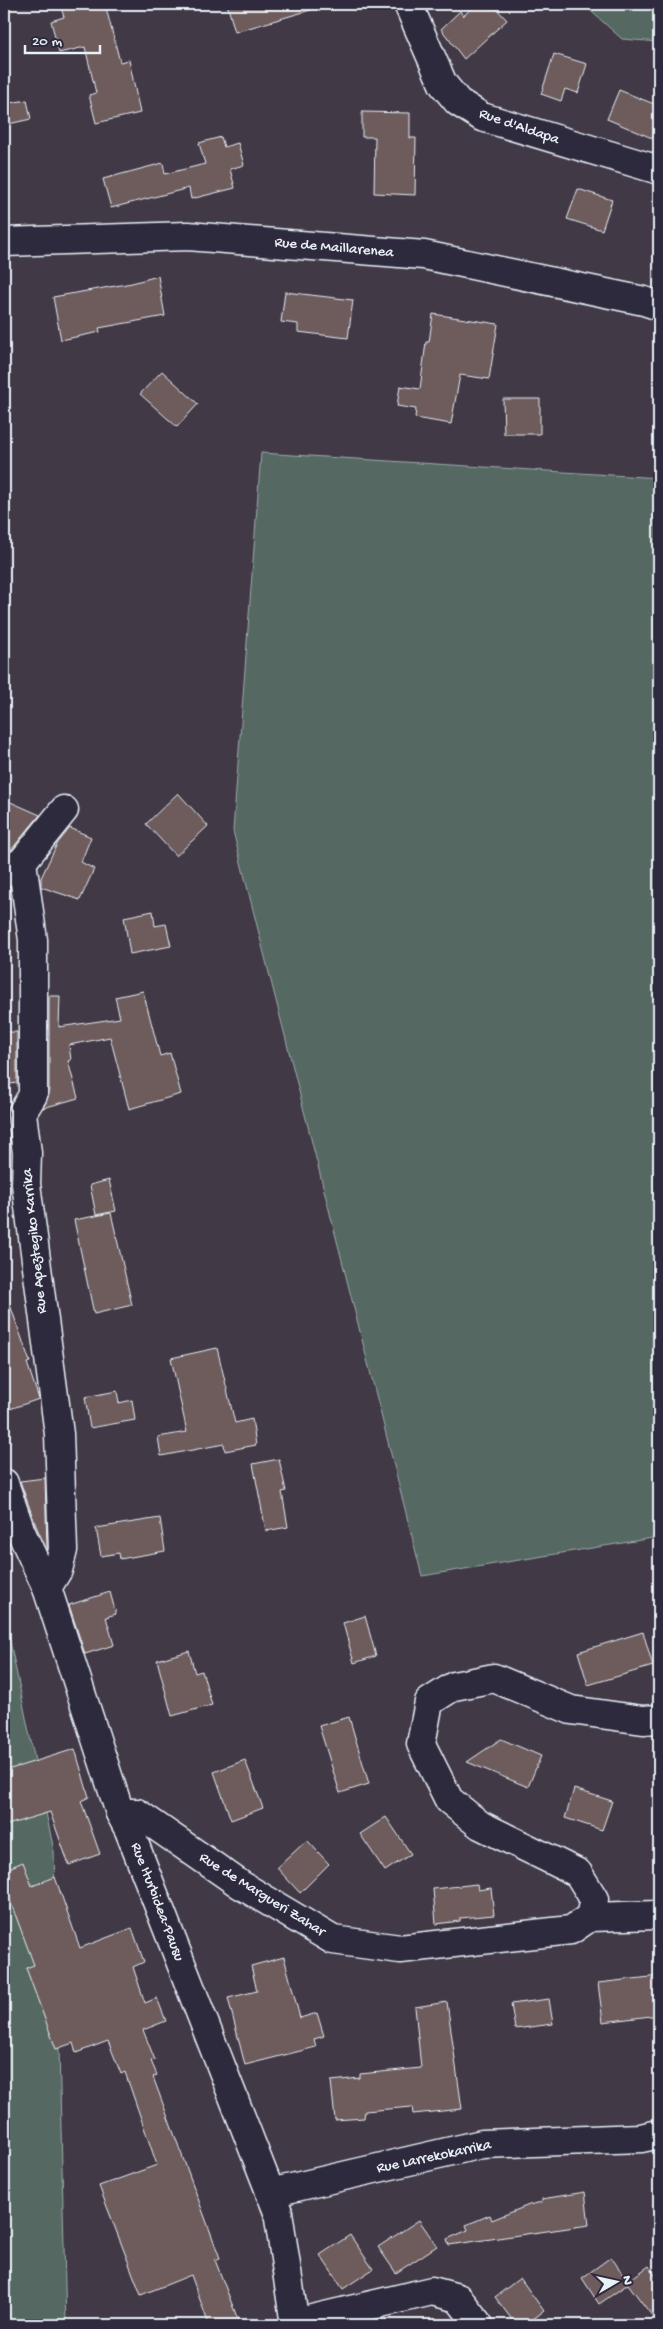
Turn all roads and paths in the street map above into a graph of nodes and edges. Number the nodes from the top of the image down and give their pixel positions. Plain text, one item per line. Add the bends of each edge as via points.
1 (408, 4) edge
2 (659, 170) edge
3 (4, 242) edge
4 (659, 306) edge
5 (64, 810) dead end
6 (13, 867) edge
7 (13, 1112) edge
8 (4, 1483) edge
9 (47, 1588) junction
10 (659, 1719) edge
11 (120, 1813) junction
12 (659, 1915) edge
13 (590, 1917) junction
14 (659, 2134) edge
15 (270, 2193) junction
16 (295, 2324) edge
17 (479, 2325) edge

1 - 2 street, Rue d'Aldapa via 443,84 458,102 482,117
3 - 4 street, Rue de Maillarenea via 188,236 424,255
5 - 6 street
6 - 7 street, Rue Apeztegiko Karrika via 33,940 33,1095
7 - 9 street, Rue Apeztegiko Karrika via 27,1153 26,1184 59,1434 63,1550 58,1570
8 - 9 street, Rue Iturbidea-Pausu via 21,1532
9 - 11 street, Rue Iturbidea-Pausu
10 - 13 street via 643,1720 571,1710 494,1678 454,1686 429,1702 421,1744 449,1800 480,1825 578,1873 594,1898
11 - 13 street, Rue de Margueri Zahar via 137,1813 241,1886 333,1940 400,1948 571,1930
11 - 15 street, Rue Iturbidea-Pausu
12 - 13 street
14 - 15 street, Rue Larrekokarrika via 640,2138 482,2144
15 - 16 street, Rue Iturbidea-Pausu via 278,2212
16 - 17 street via 432,2291 458,2298

